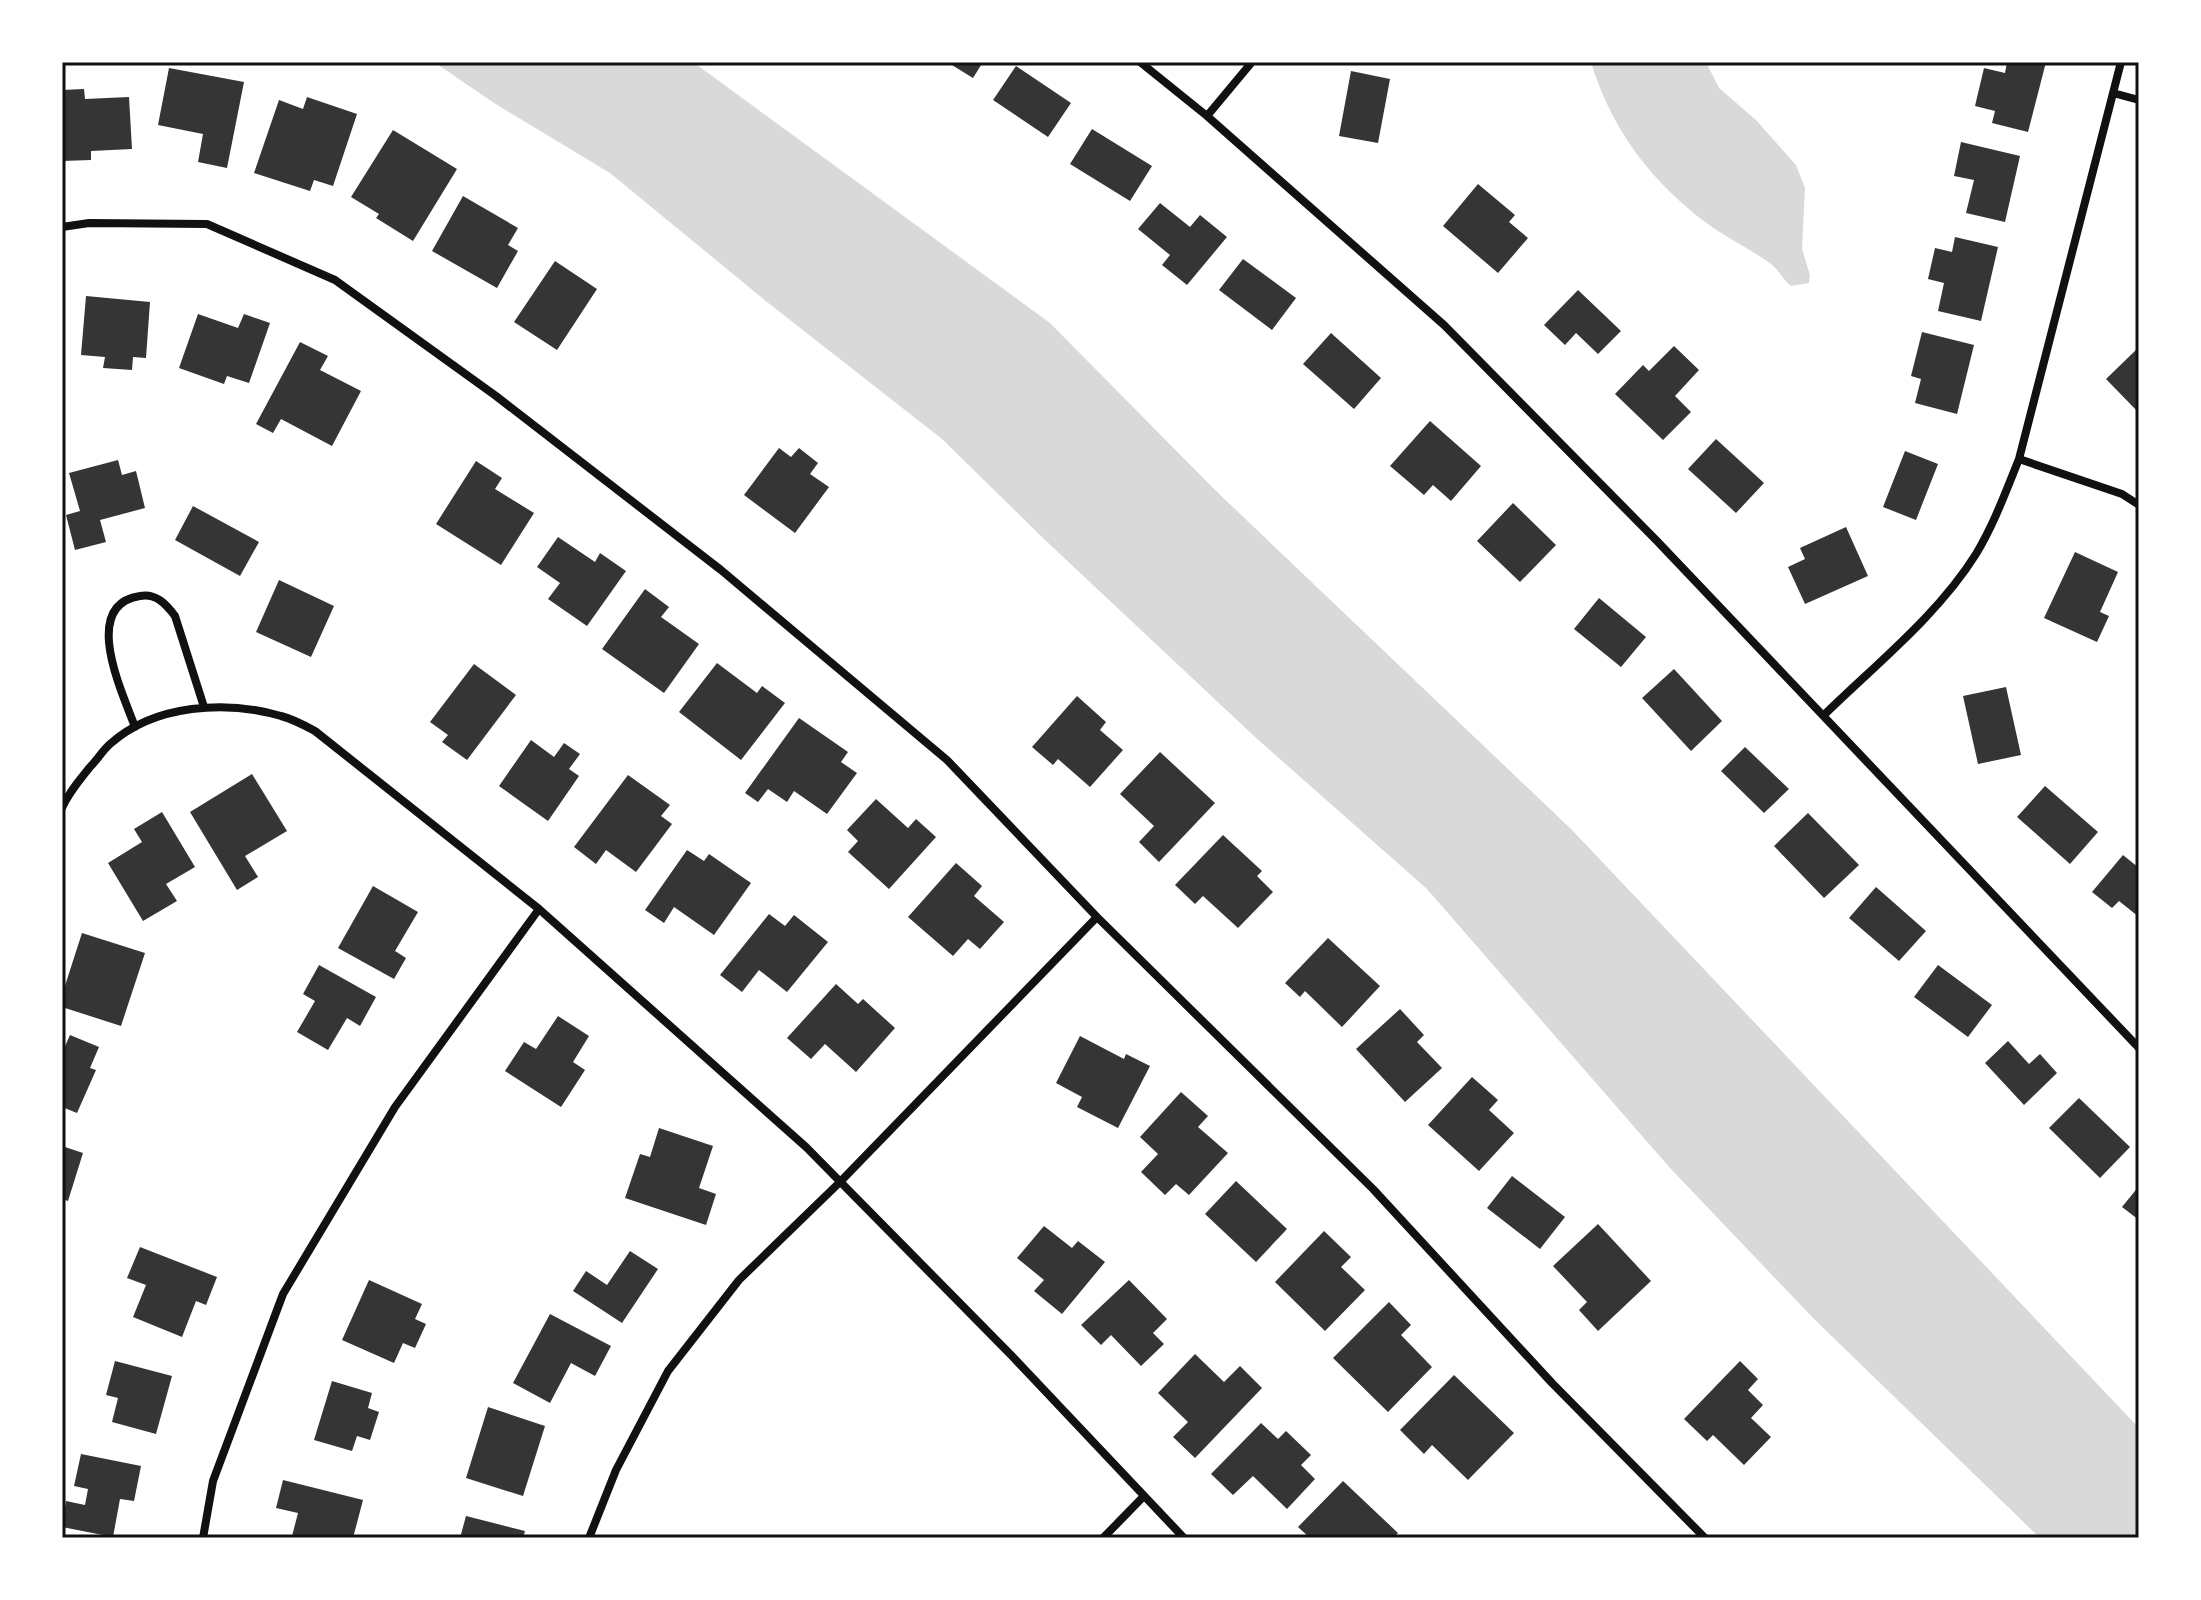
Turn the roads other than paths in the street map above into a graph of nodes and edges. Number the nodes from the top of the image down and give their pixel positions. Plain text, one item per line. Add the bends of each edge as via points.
1 (1140, 62) edge
2 (1252, 62) edge
3 (2121, 62) edge
4 (2113, 93) junction
5 (2139, 100) edge
6 (1207, 116) junction
7 (62, 227) edge
8 (2019, 459) junction
9 (2139, 505) edge
10 (204, 707) junction
11 (1824, 715) junction
12 (135, 727) junction
13 (62, 808) edge
14 (539, 909) junction
15 (1097, 917) junction
16 (2139, 1048) edge
17 (840, 1182) junction
18 (1144, 1496) junction
19 (203, 1538) edge
20 (589, 1538) edge
21 (1103, 1538) edge
22 (1184, 1538) edge
23 (1705, 1538) edge

1 - 6 street
2 - 6 street
3 - 4 street
4 - 5 street
4 - 8 street
6 - 11 street via 1444,325
7 - 15 street via 207,224 335,280 721,570 947,760
8 - 9 street via 2122,494
8 - 11 street via 1998,513 1943,599
10 - 12 street
10 - 12 street via 175,616 155,597 141,596 119,606 107,646
10 - 14 street via 283,716 315,731
11 - 16 street
12 - 13 street via 109,744
14 - 17 street
14 - 19 street via 395,1107 283,1294 213,1481
15 - 17 street
15 - 23 street via 1373,1189 1552,1383
17 - 18 street
17 - 20 street via 739,1280 668,1371 616,1470
18 - 21 street
18 - 22 street

